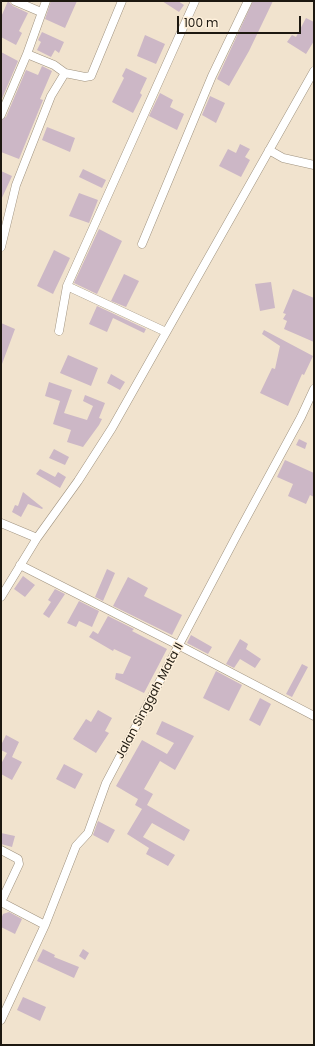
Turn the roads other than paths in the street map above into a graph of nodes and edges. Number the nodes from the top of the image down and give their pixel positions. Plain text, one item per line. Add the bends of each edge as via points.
1 (15, 1) edge
2 (46, 1) edge
3 (122, 1) edge
4 (196, 1) edge
5 (248, 1) edge
6 (41, 12) junction
7 (27, 54) junction
8 (314, 71) edge
9 (65, 73) junction
10 (311, 82) edge
11 (1, 115) edge
12 (276, 154) junction
13 (314, 165) edge
14 (142, 244) dead end
15 (1, 246) edge
16 (67, 286) junction
17 (59, 331) dead end
18 (166, 332) junction
19 (314, 389) edge
20 (1, 523) edge
21 (37, 538) junction
22 (24, 568) junction
23 (1, 597) edge
24 (180, 646) junction
25 (314, 716) edge
26 (1, 850) edge
27 (1, 902) edge
28 (46, 925) junction
29 (4, 1002) edge
30 (1, 1020) edge

1 - 6 street
2 - 6 street
3 - 9 street via 92,76 88,78
4 - 16 street
5 - 14 street via 212,76
6 - 7 street
7 - 9 street via 54,65
7 - 11 street
8 - 10 street
9 - 15 street via 51,96 16,185
10 - 12 street
12 - 13 street
12 - 18 street
16 - 17 street
16 - 18 street
18 - 21 street via 112,428
19 - 24 street, Jalan Singgah Mata II
20 - 21 street
21 - 22 street
22 - 23 street
22 - 24 street
24 - 25 street
24 - 28 street, Jalan Singgah Mata II via 106,783 88,833 76,846
26 - 27 street via 18,859 19,864
27 - 28 street
28 - 29 street, Jalan Singgah Mata II
29 - 30 street, Jalan Singgah Mata II

